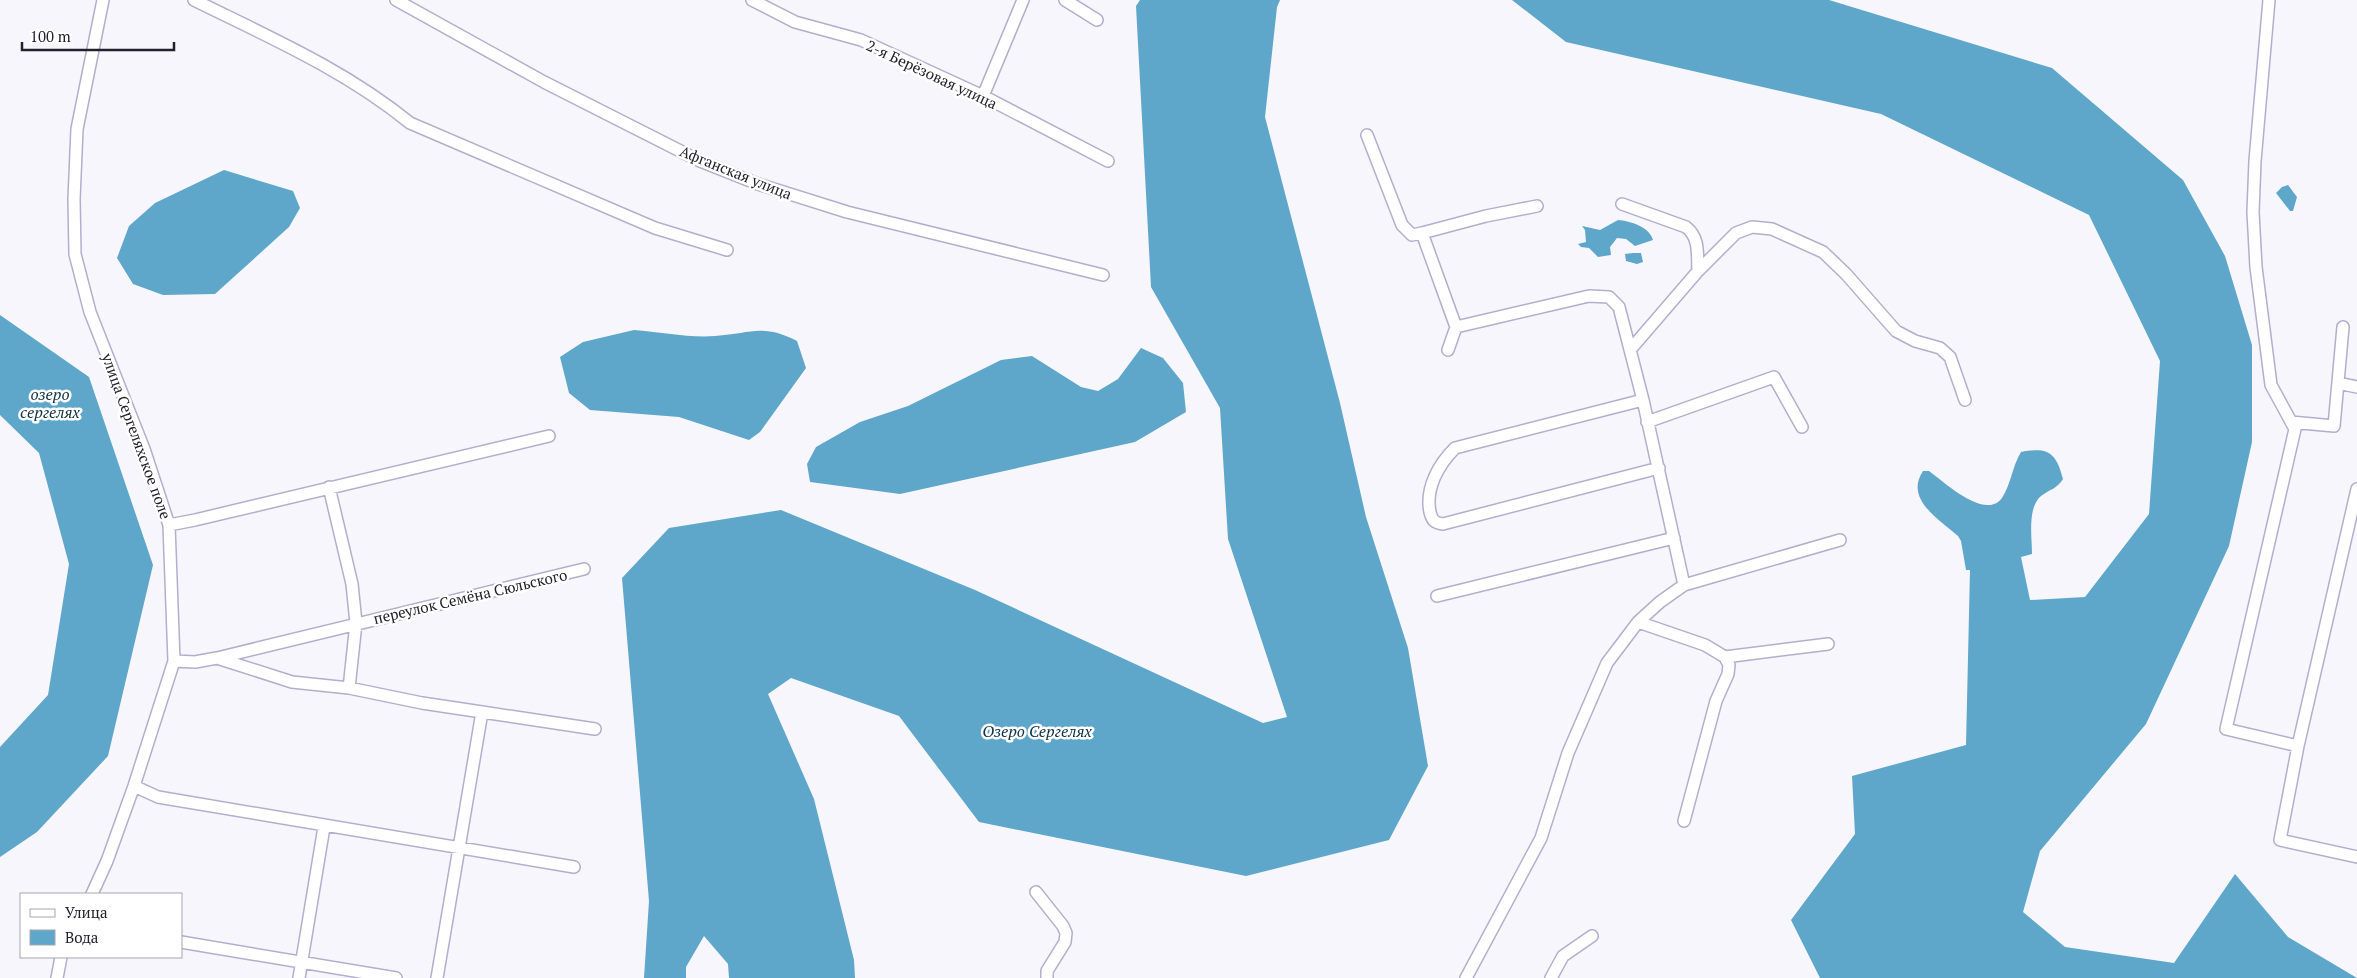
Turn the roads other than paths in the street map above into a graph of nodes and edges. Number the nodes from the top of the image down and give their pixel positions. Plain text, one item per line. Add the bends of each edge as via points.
1 (103, 0) edge
2 (194, 0) edge
3 (396, 0) edge
4 (752, 0) edge
5 (1023, 0) edge
6 (1065, 0) edge
7 (2270, 0) edge
8 (1097, 20) dead end
9 (982, 96) junction
10 (1367, 135) dead end
11 (1108, 161) dead end
12 (1622, 204) dead end
13 (1537, 206) dead end
14 (1422, 233) junction
15 (727, 250) dead end
16 (1698, 271) junction
17 (1103, 275) dead end
18 (1456, 327) junction
19 (2343, 327) dead end
20 (1448, 350) dead end
21 (1630, 350) junction
22 (2338, 383) junction
23 (2357, 387) edge
24 (1643, 400) junction
25 (1965, 400) dead end
26 (1647, 422) junction
27 (2291, 422) junction
28 (1802, 428) dead end
29 (549, 436) dead end
30 (1659, 468) junction
31 (329, 487) junction
32 (2357, 489) edge
33 (169, 525) junction
34 (1674, 538) junction
35 (1840, 540) dead end
36 (584, 569) dead end
37 (1684, 586) junction
38 (1437, 596) dead end
39 (1638, 622) junction
40 (356, 623) junction
41 (1828, 644) dead end
42 (217, 658) junction
43 (1725, 658) junction
44 (174, 660) junction
45 (349, 688) junction
46 (482, 712) junction
47 (594, 729) dead end
48 (2298, 746) junction
49 (134, 786) junction
50 (1684, 821) dead end
51 (324, 827) junction
52 (459, 849) junction
53 (2357, 857) edge
54 (574, 868) dead end
55 (1036, 892) dead end
56 (92, 893) edge
57 (1592, 936) dead end
58 (182, 942) edge
59 (61, 958) edge
60 (302, 962) junction
61 (56, 978) edge
62 (299, 978) edge
63 (396, 978) edge
64 (437, 978) edge
65 (1047, 978) edge
66 (1466, 978) edge
67 (1551, 978) edge

1 - 33 street, улица Сергеляхское поле via 77,129 75,254 90,312 144,449
2 - 15 street via 333,69 410,123 655,228
3 - 17 street, Афганская улица via 544,82 700,161 758,184 847,212
4 - 9 street, 2-я Берёзовая улица via 796,22 861,40
5 - 9 street
6 - 8 street
7 - 27 street via 2255,161 2256,268 2271,385
9 - 11 street, 2-я Берёзовая улица
10 - 14 street via 1402,225 1412,235
12 - 16 street via 1686,227 1693,233 1697,243
13 - 14 street
14 - 18 street
16 - 21 street
16 - 25 street via 1736,233 1752,227 1772,229 1800,240 1823,252 1840,268 1896,331 1940,348 1950,357
18 - 20 street
18 - 21 street via 1589,296 1609,297 1619,307
19 - 22 street
21 - 24 street
22 - 23 street
22 - 27 street via 2334,426
24 - 26 street
24 - 30 street via 1455,448 1431,486 1428,500 1432,519 1443,524
26 - 28 street via 1774,377
26 - 30 street
27 - 48 street via 2295,429 2226,729
29 - 31 street
30 - 34 street
31 - 33 street
31 - 40 street, переулок Семёна Сюльского via 352,584
32 - 48 street
33 - 44 street, улица Сергеляхское поле
34 - 37 street
34 - 38 street
35 - 37 street
36 - 40 street, переулок Семёна Сюльского
37 - 39 street
39 - 43 street via 1705,645
39 - 66 street via 1607,663 1568,753 1541,838
40 - 42 street, переулок Семёна Сюльского
40 - 45 street, переулок Семёна Сюльского
41 - 43 street
42 - 44 street, переулок Семёна Сюльского via 195,662
42 - 45 street via 292,682
43 - 50 street via 1729,665 1728,674 1716,701
44 - 49 street, улица Сергеляхское поле
45 - 46 street
46 - 47 street
46 - 52 street
48 - 53 street via 2280,840
49 - 51 street via 158,797
49 - 56 street, улица Сергеляхское поле
51 - 52 street
51 - 60 street
52 - 54 street
52 - 64 street
55 - 65 street via 1066,933 1065,942 1047,971
57 - 67 street via 1563,956
58 - 60 street
59 - 61 street
60 - 62 street
60 - 63 street

